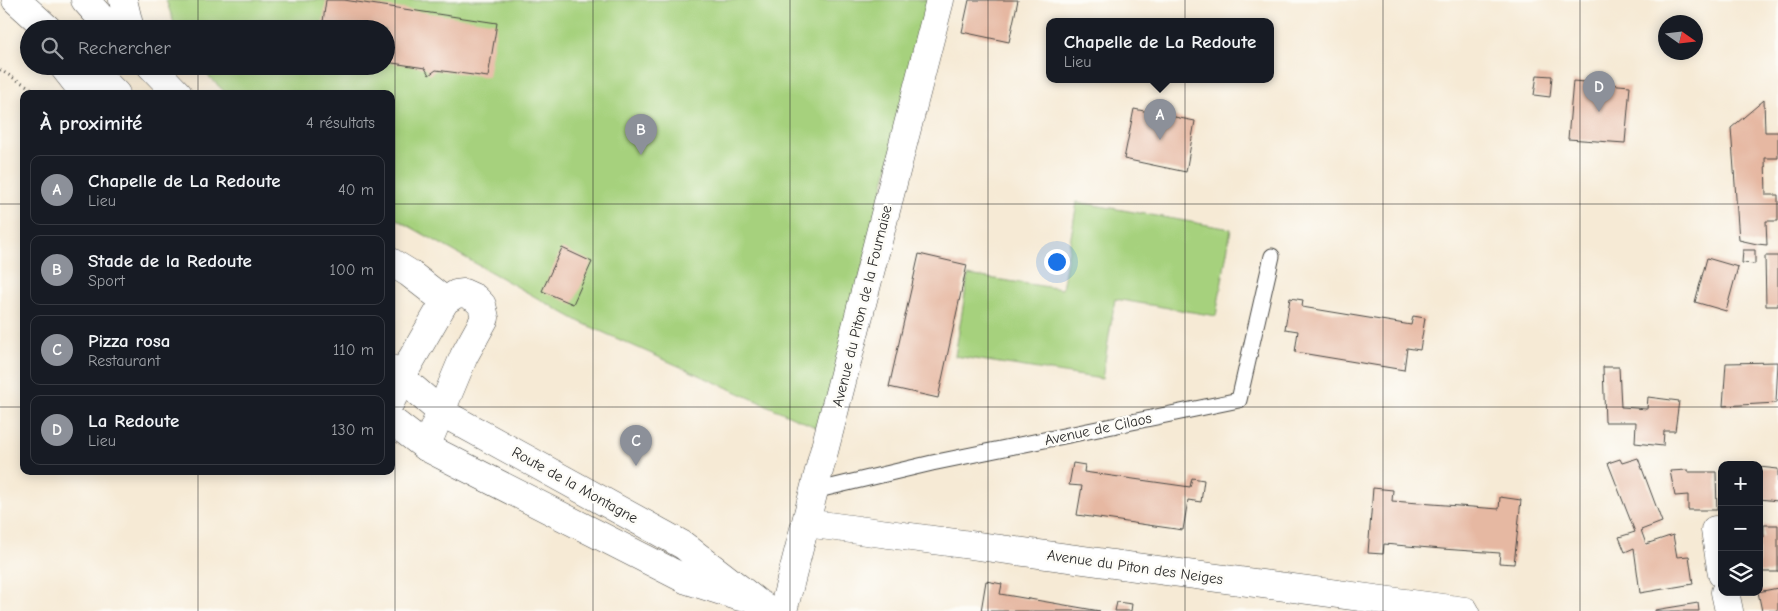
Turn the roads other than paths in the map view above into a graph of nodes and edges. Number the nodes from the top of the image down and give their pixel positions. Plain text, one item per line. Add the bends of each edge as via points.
1 (8, 0) edge
2 (16, 0) edge
3 (86, 0) edge
4 (123, 0) edge
5 (940, 0) edge
6 (25, 20) edge
7 (38, 20) edge
8 (103, 20) edge
9 (128, 20) edge
10 (70, 75) edge
11 (97, 75) edge
12 (160, 75) edge
13 (82, 90) edge
14 (112, 90) edge
15 (174, 90) edge
16 (1272, 256) dead end
17 (395, 264) edge
18 (444, 301) junction
19 (395, 383) edge
20 (441, 412) junction
21 (395, 423) edge
22 (426, 447) junction
23 (814, 491) junction
24 (806, 523) junction
25 (1715, 530) dead end
26 (1718, 551) edge
27 (1726, 596) edge
28 (764, 607) edge
29 (783, 611) edge
30 (1465, 611) edge
31 (1728, 611) edge

1 - 6 street
2 - 7 street
3 - 8 street
4 - 9 street
5 - 23 street, Avenue du Piton de la Fournaise
10 - 13 street
11 - 14 street
12 - 15 street
16 - 23 lane, Avenue de Cilaos via 1239,400 932,463
17 - 18 street
18 - 19 street
18 - 20 street via 464,293 482,305 484,318
19 - 20 street, Route de la Montagne
20 - 22 street
20 - 28 street, Route de la Montagne via 683,544
21 - 22 street, Route de la Montagne
22 - 28 street, Route de la Montagne via 687,580
23 - 24 street, Avenue du Piton de la Fournaise
24 - 29 street, Avenue du Piton de la Fournaise
24 - 30 street, Avenue du Piton des Neiges
25 - 26 street
27 - 31 street

